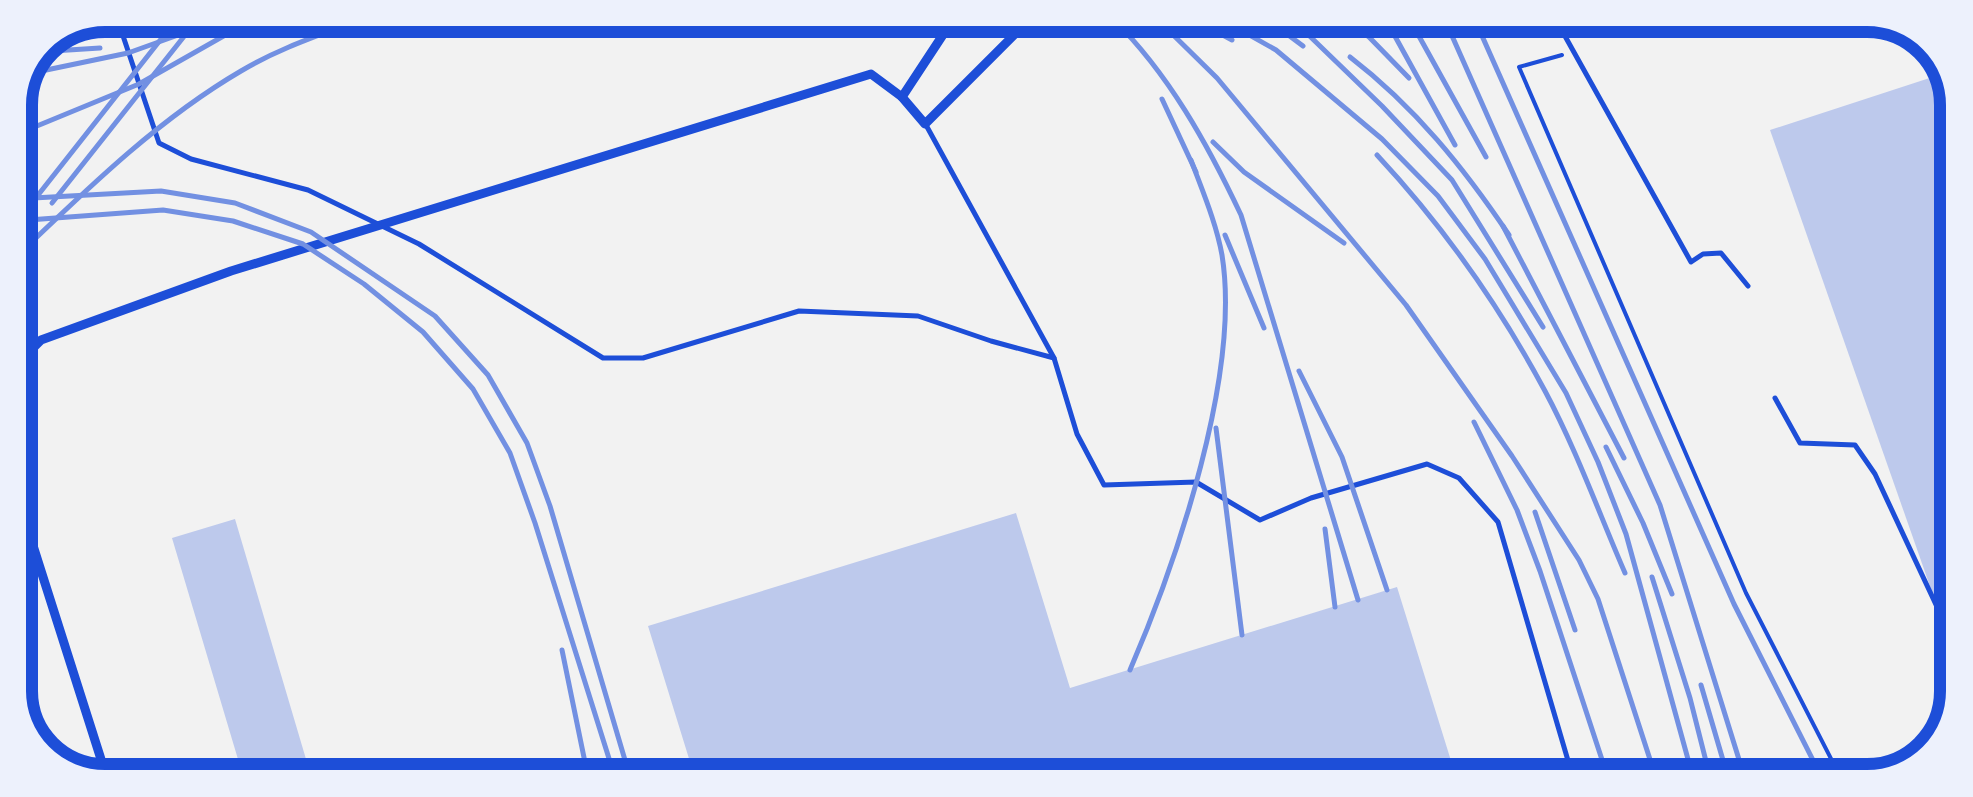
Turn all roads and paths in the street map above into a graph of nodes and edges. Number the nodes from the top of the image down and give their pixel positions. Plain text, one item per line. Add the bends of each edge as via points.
1 (122, 32) edge
2 (945, 32) edge
3 (1017, 32) edge
4 (1563, 32) edge
5 (1573, 51) junction
6 (902, 98) junction
7 (925, 124) junction
8 (1748, 286) dead end
9 (32, 349) edge
10 (1054, 358) junction
11 (1775, 398) dead end
12 (33, 545) edge
13 (1940, 614) edge
14 (102, 764) edge
15 (1569, 764) edge
16 (1834, 764) edge

1 - 10 lane via 159,144 308,190 419,244 603,358 644,358 799,311 918,316
2 - 6 street
3 - 7 street
4 - 5 lane
5 - 8 lane via 1691,262 1721,253
5 - 16 path via 1519,67 1746,593
6 - 7 street
6 - 9 street via 871,74 231,272
7 - 10 lane
10 - 15 lane via 1077,434 1104,485 1196,482 1260,520 1427,464 1459,478 1498,522
11 - 13 lane via 1800,443 1854,446 1875,474
12 - 14 street

